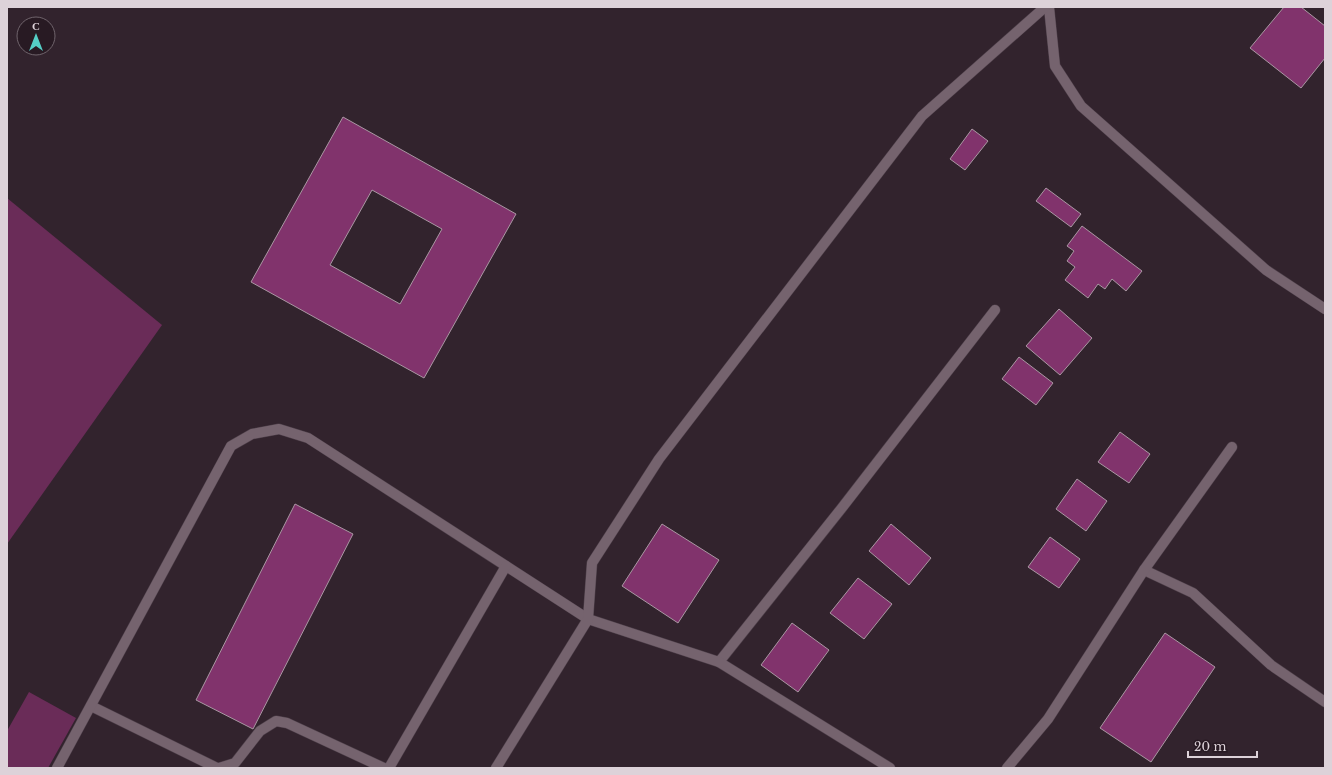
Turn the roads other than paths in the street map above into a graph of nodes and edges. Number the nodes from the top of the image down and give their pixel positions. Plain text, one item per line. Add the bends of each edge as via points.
1 (1045, 7) edge
2 (1049, 7) edge
3 (1325, 309) edge
4 (995, 310) dead end
5 (1232, 447) dead end
6 (506, 566) junction
7 (1144, 570) junction
8 (588, 619) junction
9 (719, 662) junction
10 (1325, 702) edge
11 (91, 706) junction
12 (57, 768) edge
13 (218, 768) edge
14 (384, 768) edge
15 (389, 768) edge
16 (496, 768) edge
17 (890, 768) edge
18 (1007, 768) edge

1 - 8 lane via 922,116 659,460 592,563
2 - 3 lane via 1055,66 1081,106 1266,270
4 - 9 lane
5 - 7 lane
6 - 8 lane
6 - 11 lane via 308,438 279,429 252,434 231,446
6 - 15 lane
7 - 10 lane via 1192,593 1271,665
7 - 18 lane via 1048,719
8 - 9 lane
8 - 16 lane
9 - 17 lane
11 - 12 lane
11 - 13 lane
13 - 14 lane via 235,763 260,731 276,721 287,723

